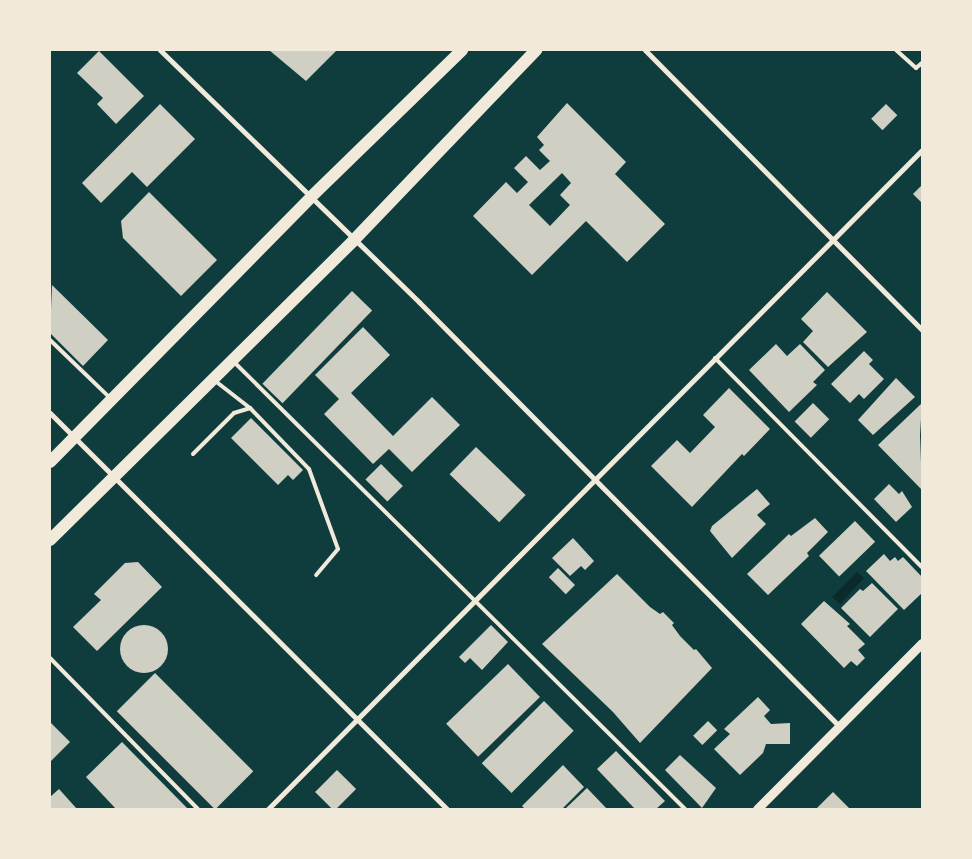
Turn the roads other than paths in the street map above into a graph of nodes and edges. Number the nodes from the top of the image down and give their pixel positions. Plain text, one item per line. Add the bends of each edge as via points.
1 (160, 50) edge
2 (462, 50) edge
3 (536, 50) edge
4 (644, 50) edge
5 (896, 50) edge
6 (922, 62) edge
7 (922, 150) edge
8 (311, 197) junction
9 (832, 239) junction
10 (353, 241) junction
11 (922, 330) edge
12 (50, 340) edge
13 (715, 358) junction
14 (232, 360) junction
15 (213, 380) junction
16 (112, 400) junction
17 (250, 408) junction
18 (50, 414) edge
19 (74, 438) junction
20 (193, 454) dead end
21 (50, 462) edge
22 (113, 478) junction
23 (595, 479) junction
24 (50, 540) edge
25 (922, 567) edge
26 (316, 575) dead end
27 (475, 601) junction
28 (922, 643) edge
29 (50, 658) edge
30 (357, 720) junction
31 (839, 726) junction
32 (198, 809) edge
33 (268, 809) edge
34 (447, 809) edge
35 (685, 809) edge
36 (757, 809) edge

1 - 8 street
2 - 8 main road
3 - 10 main road
4 - 9 street
5 - 6 lane via 916,68
7 - 9 street
8 - 10 street
8 - 16 main road
9 - 11 street
9 - 13 street
10 - 14 main road
10 - 23 street via 371,254
12 - 16 lane
13 - 23 street
13 - 25 lane
14 - 15 main road
14 - 27 lane
15 - 17 lane
15 - 22 main road
16 - 19 main road
17 - 20 lane via 234,413
17 - 26 lane via 309,469 335,532 338,549
18 - 19 street
19 - 21 main road
19 - 22 street
22 - 24 main road
22 - 30 street
23 - 27 street
23 - 31 street
27 - 30 street
27 - 35 lane
28 - 31 street
29 - 32 lane
30 - 33 street
30 - 34 street
31 - 36 street

